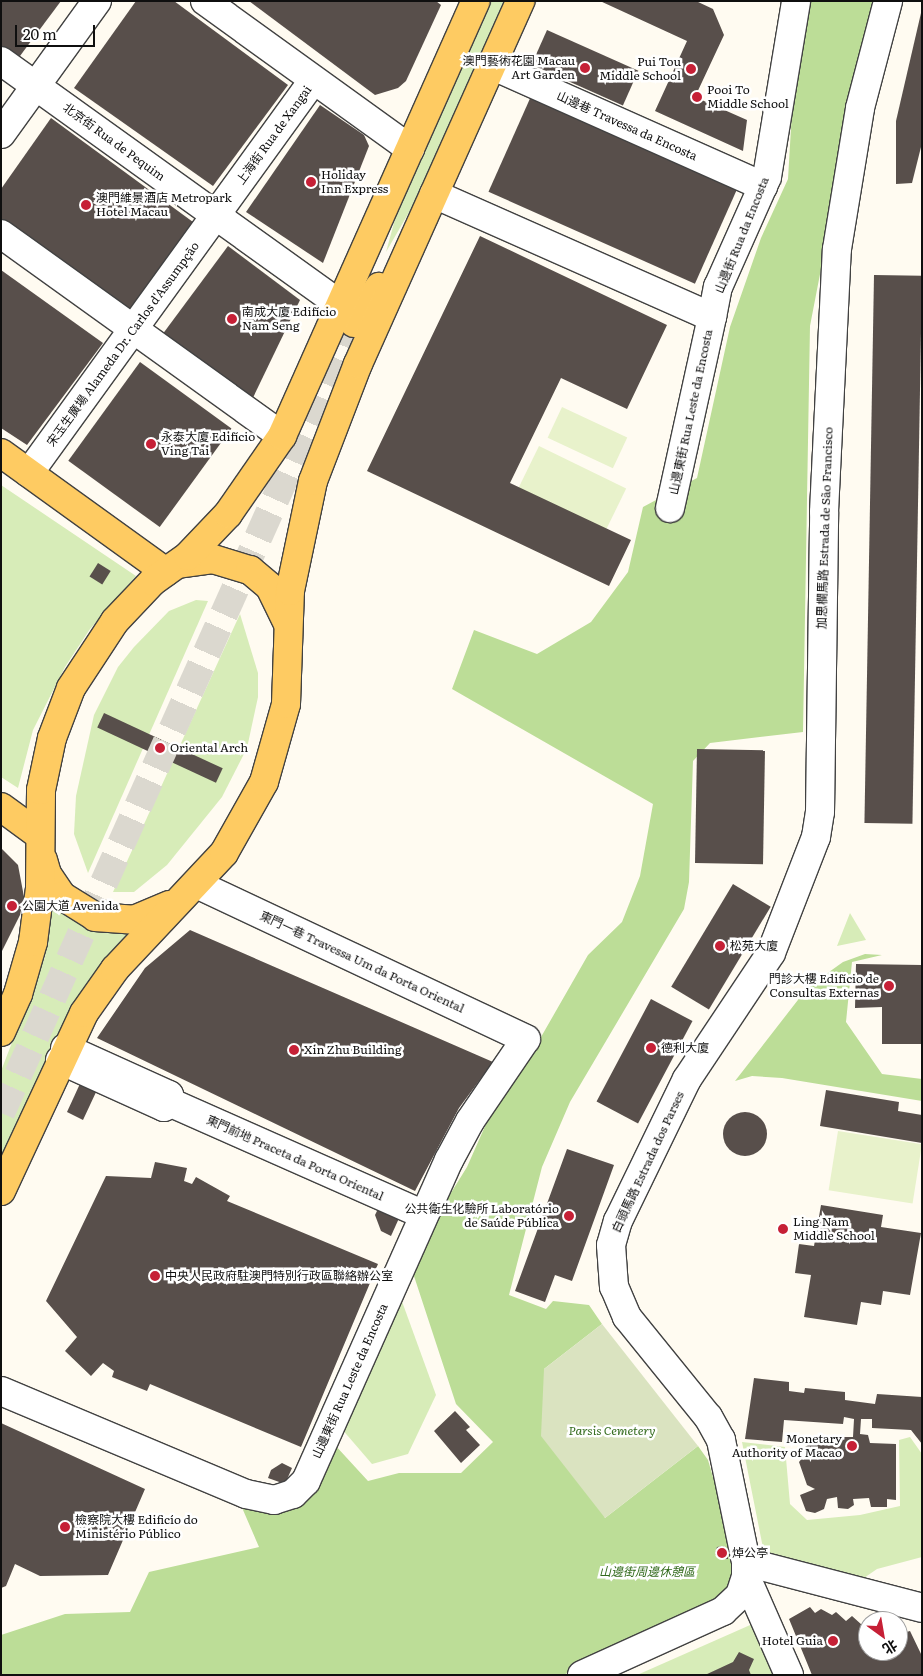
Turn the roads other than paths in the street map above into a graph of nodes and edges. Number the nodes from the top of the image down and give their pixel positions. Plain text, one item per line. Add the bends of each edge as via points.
1 (97, 1) edge
2 (205, 1) edge
3 (520, 1) edge
4 (796, 1) edge
5 (888, 1) edge
6 (471, 3) edge
7 (1, 61) edge
8 (492, 65) junction
9 (314, 80) junction
10 (36, 86) junction
11 (1, 134) edge
12 (410, 149) junction
13 (764, 186) junction
14 (434, 194) junction
15 (382, 210) junction
16 (216, 216) junction
17 (420, 226) junction
18 (1, 234) edge
19 (340, 305) junction
20 (712, 317) junction
21 (133, 329) junction
22 (282, 436) junction
23 (1, 453) edge
24 (29, 473) junction
25 (670, 508) dead end
26 (172, 568) junction
27 (287, 622) junction
28 (1, 807) edge
29 (38, 841) junction
30 (193, 889) junction
31 (1, 1032) edge
32 (716, 1034) joint
33 (526, 1039) joint
34 (62, 1054) junction
35 (1, 1192) edge
36 (424, 1215) junction
37 (1, 1392) edge
38 (746, 1570) junction
39 (919, 1608) edge
40 (582, 1675) edge
41 (789, 1675) edge

1 - 10 street
2 - 9 street, 上海街 Rua de Xangai
3 - 8 main road
4 - 13 street, 山邊街 Rua da Encosta
5 - 32 street, 加思欄馬路 Estrada de São Francisco via 855,133 837,249 824,512 819,821 814,845 771,953
6 - 12 main road
7 - 10 street, 北京街 Rua de Pequim
8 - 13 street, 山邊巷 Travessa da Encosta
8 - 14 main road
9 - 12 street, 上海街 Rua de Xangai
9 - 16 street, 上海街 Rua de Xangai
10 - 11 street
10 - 16 street, 北京街 Rua de Pequim
12 - 15 main road
13 - 20 street, 山邊街 Rua da Encosta via 718,287
14 - 17 main road
14 - 20 street
15 - 17 main road via 354,323
15 - 19 main road
16 - 19 street, 北京街 Rua de Pequim
16 - 21 street, 宋玉生廣場 Alameda Dr. Carlos d'Assumpção
17 - 27 main road via 354,373 313,481 300,535
18 - 21 street
19 - 22 main road
20 - 25 street, 山邊東街 Rua Leste da Encosta
21 - 22 street
21 - 24 street, 宋玉生廣場 Alameda Dr. Carlos d'Assumpção
22 - 26 main road via 228,514
23 - 24 main road
24 - 26 main road
26 - 27 main road via 213,559 250,570 278,598
26 - 29 main road via 115,621 72,688 45,764
27 - 30 main road via 287,696 274,757 239,831
28 - 29 main road
29 - 30 main road via 47,874 62,896 95,917 134,920 159,911
29 - 31 main road via 40,888 33,942 18,994
30 - 33 street, 東門一巷 Travessa Um da Porta Oriental
30 - 34 main road via 98,990
32 - 38 street, 白頭馬路 Estrada dos Parses via 687,1079 645,1162 618,1221 610,1262 614,1287 627,1317 708,1417 721,1440
33 - 36 street, 山邊東街 Rua Leste da Encosta via 470,1121
34 - 35 main road
34 - 36 street, 東門前地 Praceta da Porta Oriental via 170,1095 167,1101
36 - 37 street, 山邊東街 Rua Leste da Encosta via 306,1481 282,1498 263,1499
38 - 39 street
38 - 40 street via 740,1595 723,1611
38 - 41 street, 白頭馬路 Estrada dos Parses

